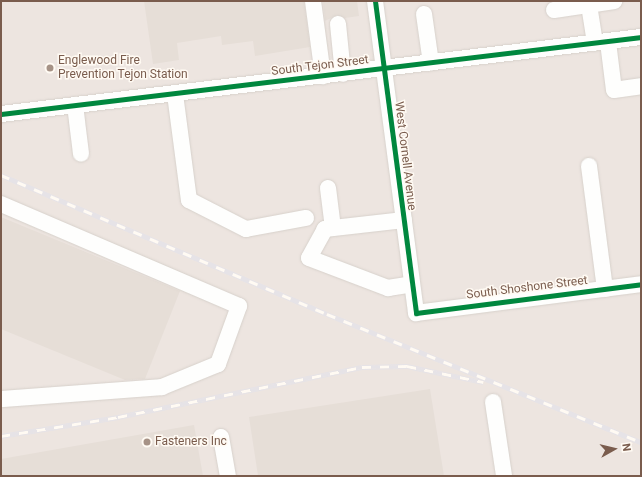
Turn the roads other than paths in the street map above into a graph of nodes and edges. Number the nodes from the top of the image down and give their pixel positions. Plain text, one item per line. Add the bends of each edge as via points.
1 (313, 1) edge
2 (375, 1) edge
3 (614, 1) edge
4 (589, 5) junction
5 (554, 10) dead end
6 (424, 14) dead end
7 (338, 24) dead end
8 (641, 37) edge
9 (601, 42) junction
10 (431, 63) junction
11 (384, 69) junction
12 (343, 74) junction
13 (323, 76) junction
14 (641, 86) edge
15 (175, 94) junction
16 (75, 105) junction
17 (1, 114) edge
18 (81, 154) dead end
19 (589, 166) dead end
20 (328, 188) dead end
21 (7, 206) edge
22 (306, 218) dead end
23 (404, 220) junction
24 (334, 228) junction
25 (412, 284) junction
26 (641, 284) edge
27 (605, 289) junction
28 (416, 313) joint
29 (1, 399) edge
30 (493, 402) dead end
31 (221, 437) dead end
32 (228, 476) edge
33 (504, 476) edge

1 - 13 street
2 - 11 street, West Cornell Avenue
3 - 4 street
4 - 5 street
4 - 9 street
6 - 10 street
7 - 12 street
8 - 9 street, South Tejon Street
9 - 10 street, South Tejon Street
9 - 14 street via 614,90
10 - 11 street, South Tejon Street
11 - 12 street, South Tejon Street
11 - 23 street, West Cornell Avenue
12 - 13 street, South Tejon Street
13 - 15 street, South Tejon Street
15 - 16 street, South Tejon Street
15 - 22 street via 189,200 246,229
16 - 17 street, South Tejon Street
16 - 18 street
19 - 27 street
20 - 24 street
21 - 29 street via 239,306 218,364 162,387
23 - 24 street
23 - 25 street, West Cornell Avenue
24 - 25 street via 325,229 310,258 388,288
25 - 28 street, West Cornell Avenue
26 - 27 street, South Shoshone Street
27 - 28 street, South Shoshone Street
30 - 33 street
31 - 32 street

